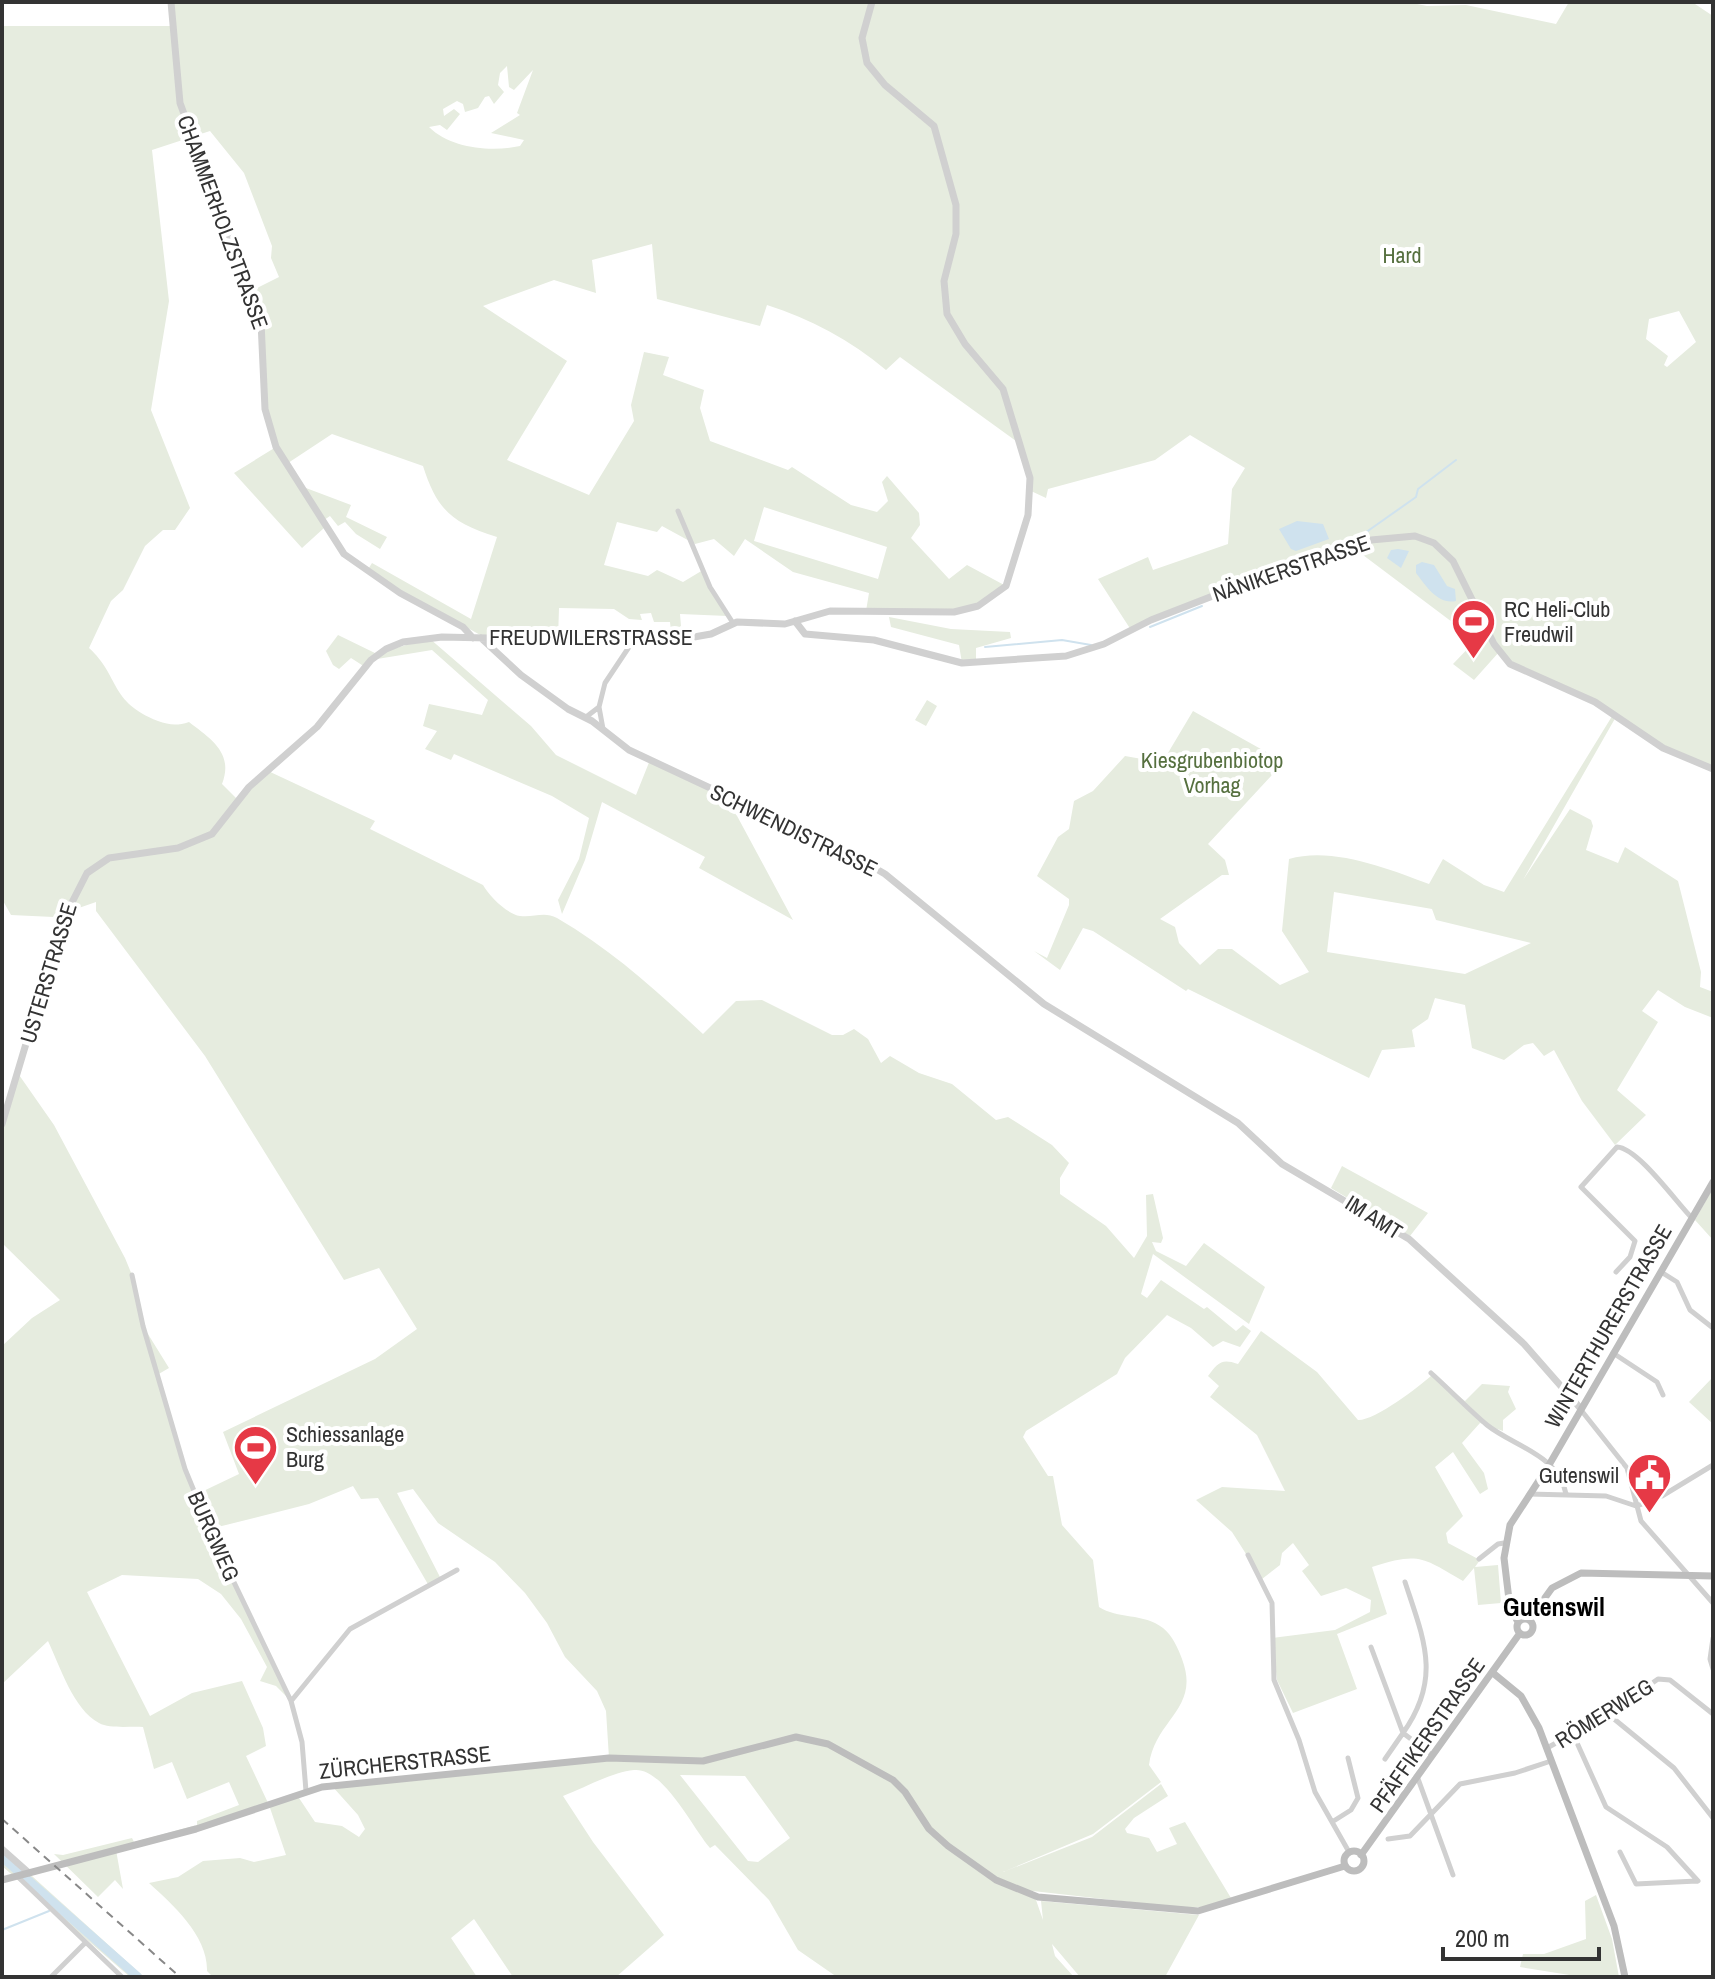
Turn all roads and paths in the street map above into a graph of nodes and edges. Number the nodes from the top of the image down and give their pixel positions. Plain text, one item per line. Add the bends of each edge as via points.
1 (171, 2) edge
2 (872, 2) edge
3 (678, 511) dead end
4 (795, 621) junction
5 (733, 623) junction
6 (477, 638) junction
7 (633, 641) junction
8 (599, 707) junction
9 (586, 717) junction
10 (603, 729) junction
11 (1713, 769) edge
12 (178, 848) joint
13 (1140, 1061) joint
14 (2, 1124) edge
15 (1713, 1182) edge
16 (1692, 1218) junction
17 (1616, 1272) dead end
18 (1660, 1272) junction
19 (132, 1275) dead end
20 (1713, 1328) edge
21 (1613, 1353) junction
22 (1431, 1373) dead end
23 (1663, 1395) dead end
24 (1581, 1409) junction
25 (1713, 1465) edge
26 (1550, 1466) junction
27 (1566, 1494) junction
28 (1533, 1495) junction
29 (1636, 1506) junction
30 (1504, 1543) junction
31 (1248, 1555) dead end
32 (1479, 1559) dead end
33 (457, 1570) dead end
34 (1713, 1576) edge
35 (1690, 1577) junction
36 (1405, 1582) dead end
37 (1713, 1603) edge
38 (1529, 1620) junction
39 (1518, 1622) junction
40 (1520, 1633) junction
41 (1713, 1638) edge
42 (1371, 1647) dead end
43 (1713, 1669) edge
44 (1493, 1673) junction
45 (291, 1701) junction
46 (1608, 1714) junction
47 (1713, 1714) edge
48 (1403, 1733) junction
49 (1573, 1734) junction
50 (774, 1741) joint
51 (1547, 1748) junction
52 (1432, 1755) junction
53 (1348, 1758) dead end
54 (1385, 1759) dead end
55 (1552, 1760) junction
56 (1417, 1776) junction
57 (306, 1791) junction
58 (1432, 1813) junction
59 (1713, 1818) edge
60 (1332, 1822) junction
61 (1388, 1839) dead end
62 (2, 1849) edge
63 (1349, 1852) junction
64 (1620, 1852) dead end
65 (1361, 1855) junction
66 (1345, 1866) junction
67 (23, 1875) junction
68 (1453, 1875) dead end
69 (2, 1880) edge
70 (85, 1943) junction
71 (51, 1977) edge
72 (122, 1977) edge
73 (1625, 1977) edge

1 - 6 street, CHAMMERHOLZSTRASSE via 180,103 261,322 265,409 276,447 344,554
2 - 4 street, FREUDWILERSTRASSE via 863,30 864,57 877,78 926,116 937,133 957,219 944,304 958,334 1009,401 1031,501 1011,576 1001,592 978,606 954,612 830,611
3 - 5 street via 710,587
4 - 5 street, FREUDWILERSTRASSE
4 - 11 street, NÄNIKERSTRASSE via 805,634 874,640 962,663 1042,659 1088,650 1219,592 1364,542 1415,536 1434,543 1453,561 1494,644 1510,664 1601,705 1663,748
5 - 7 street, FREUDWILERSTRASSE via 706,636
6 - 7 street, FREUDWILERSTRASSE
6 - 9 street, SCHWENDISTRASSE via 521,675
6 - 12 street, FREUDWILERSTRASSE via 418,639 377,654 317,727 249,787 221,825 203,840
7 - 8 street via 608,676
8 - 9 street
8 - 10 street
9 - 10 street, SCHWENDISTRASSE
10 - 13 street, SCHWENDISTRASSE via 629,750 868,863 1044,1004
12 - 14 street, USTERSTRASSE via 109,858 80,882 63,920
13 - 24 street, IM AMT via 1238,1123 1282,1164 1409,1239 1524,1344
15 - 16 main road, WINTERTHURERSTRASSE
16 - 17 street via 1653,1174 1617,1147 1581,1187 1634,1238 1635,1249
16 - 18 main road, WINTERTHURERSTRASSE
18 - 20 street via 1681,1286 1690,1310
18 - 21 main road, WINTERTHURERSTRASSE
19 - 45 street, BURGWEG via 185,1469
21 - 23 street via 1657,1382
21 - 24 main road, WINTERTHURERSTRASSE
22 - 26 street via 1491,1428
24 - 26 main road, WINTERTHURERSTRASSE
24 - 29 street via 1623,1461
25 - 29 street
26 - 27 street
26 - 28 main road, WINTERTHURERSTRASSE
27 - 28 street
27 - 29 street via 1613,1497
28 - 30 main road, WINTERTHURERSTRASSE via 1510,1525
29 - 35 street via 1641,1521
30 - 32 street
30 - 39 main road via 1510,1608
31 - 60 street via 1272,1603 1274,1680 1315,1792
33 - 45 street via 350,1629
34 - 35 main road
35 - 37 street
35 - 38 main road via 1581,1573 1552,1588
36 - 48 street via 1427,1667 1422,1699
38 - 39 main road
38 - 40 main road, PFÄFFIKERSTRASSE via 1532,1631
39 - 40 main road
40 - 44 main road, PFÄFFIKERSTRASSE
41 - 43 street
42 - 48 street
44 - 51 main road via 1527,1704
44 - 52 main road, PFÄFFIKERSTRASSE
45 - 57 street, BURGWEG via 302,1742
46 - 47 street, RÖMERWEG via 1661,1678
46 - 49 street, RÖMERWEG
46 - 59 street via 1674,1768
48 - 52 street
48 - 54 street
49 - 51 street, RÖMERWEG
49 - 64 street via 1606,1807 1674,1853 1698,1881 1636,1884
50 - 57 main road, ZÜRCHERSTRASSE via 703,1761 609,1758
50 - 66 main road, PFÄFFIKERSTRASSE via 822,1741 893,1780 948,1846 996,1880 1038,1897 1198,1911
51 - 55 main road
52 - 56 main road, PFÄFFIKERSTRASSE
53 - 60 street via 1358,1798 1351,1810
55 - 58 street via 1460,1784
55 - 73 main road via 1614,1926
56 - 58 street
56 - 65 main road, PFÄFFIKERSTRASSE
57 - 67 main road, ZÜRCHERSTRASSE via 207,1826
58 - 61 street via 1410,1836
58 - 68 street
60 - 63 street
62 - 67 street
63 - 65 main road
63 - 66 main road
65 - 66 main road, PFÄFFIKERSTRASSE via 1359,1869
67 - 69 main road, ZÜRCHERSTRASSE
67 - 70 street
70 - 71 street
70 - 72 street

